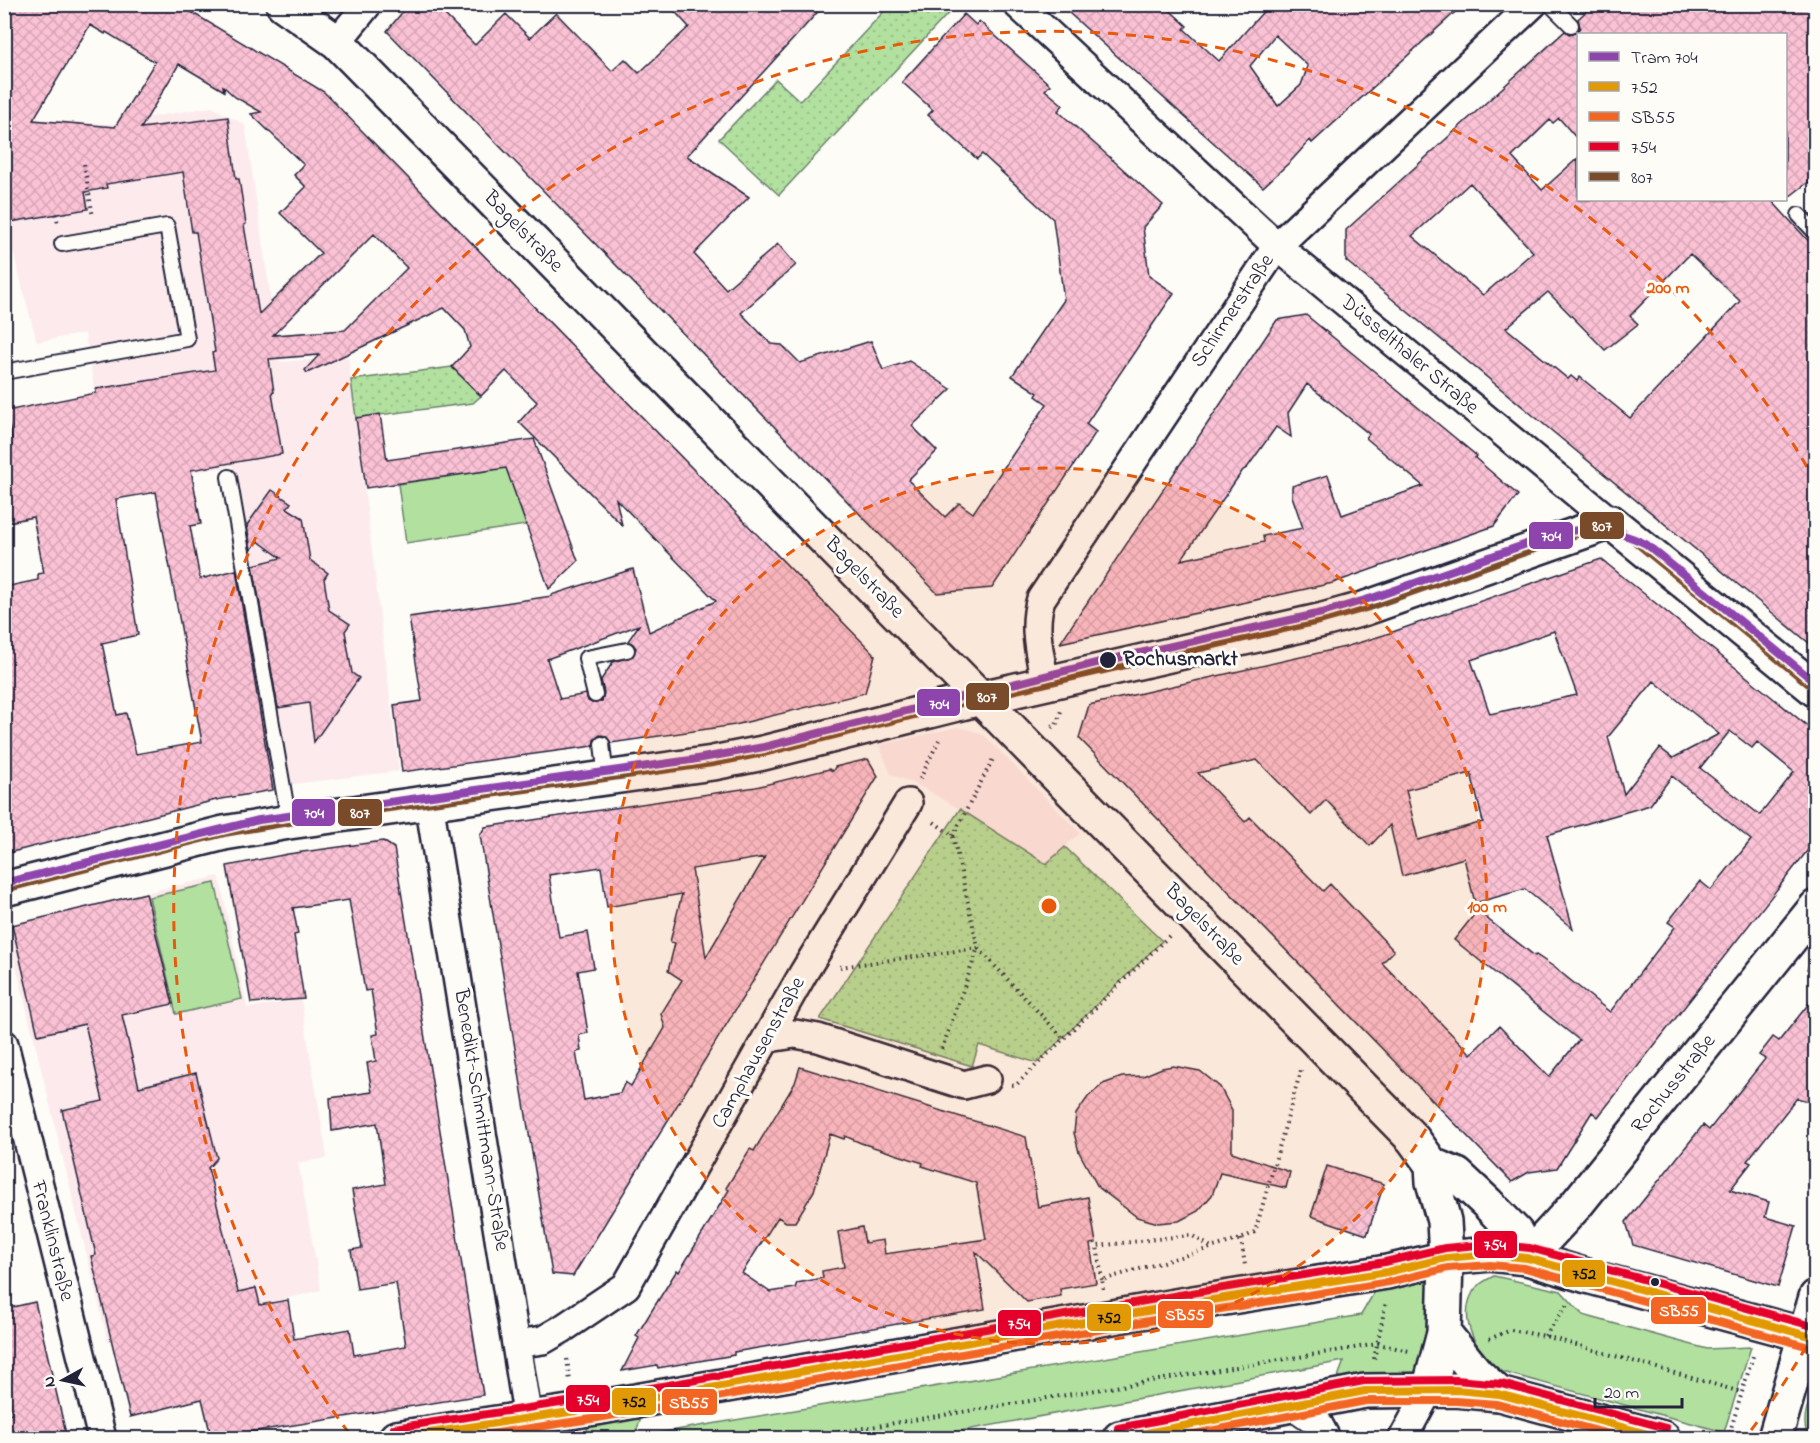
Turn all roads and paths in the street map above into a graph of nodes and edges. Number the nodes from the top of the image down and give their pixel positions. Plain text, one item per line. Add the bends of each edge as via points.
1 (283, 4) edge
2 (368, 4) edge
3 (1017, 4) edge
4 (1533, 4) edge
5 (1550, 4) edge
6 (1571, 25) dead end
7 (337, 42) junction
8 (84, 164) dead end
9 (1800, 215) dead end
10 (93, 218) dead end
11 (1815, 233) edge
12 (62, 244) dead end
13 (1277, 246) junction
14 (4, 372) edge
15 (229, 477) dead end
16 (1611, 522) junction
17 (627, 650) dead end
18 (1045, 683) junction
19 (1815, 690) edge
20 (595, 695) dead end
21 (981, 698) junction
22 (940, 708) junction
23 (602, 744) dead end
24 (998, 750) dead end
25 (606, 778) junction
26 (429, 802) junction
27 (908, 803) junction
28 (289, 822) junction
29 (952, 836) junction
30 (4, 889) edge
31 (1815, 907) edge
32 (1193, 913) junction
33 (978, 948) junction
34 (804, 972) junction
35 (769, 1038) junction
36 (1064, 1039) junction
37 (4, 1044) edge
38 (933, 1075) junction
39 (987, 1079) joint
40 (1295, 1088) dead end
41 (1432, 1165) junction
42 (1241, 1239) junction
43 (1212, 1248) junction
44 (1446, 1258) junction
45 (1527, 1258) junction
46 (1245, 1266) dead end
47 (1387, 1272) junction
48 (1587, 1276) junction
49 (1102, 1280) junction
50 (1815, 1297) edge
51 (1108, 1319) junction
52 (562, 1329) junction
53 (1444, 1333) junction
54 (1545, 1336) dead end
55 (1809, 1336) edge
56 (516, 1344) junction
57 (1755, 1349) dead end
58 (1429, 1390) junction
59 (1365, 1391) junction
60 (1499, 1394) junction
61 (1292, 1405) junction
62 (575, 1410) junction
63 (530, 1428) edge
64 (1354, 1432) dead end
65 (102, 1438) edge
66 (396, 1438) edge
67 (1120, 1438) edge
68 (1326, 1438) edge
69 (1403, 1438) edge
70 (1663, 1438) edge
71 (1728, 1438) edge
72 (1775, 1438) edge

1 - 7 street, Bagelstraße
2 - 7 street
3 - 13 street, Düsselthaler Straße
4 - 13 street, Schirmerstraße
5 - 6 lane
7 - 21 street, Bagelstraße
8 - 10 path
9 - 11 lane
12 - 14 lane via 167,226 187,339
13 - 16 street, Düsselthaler Straße
13 - 18 street, Schirmerstraße via 1041,599 1036,615
15 - 28 lane
16 - 18 street via 1323,620
16 - 19 street, Düsselthaler Straße
17 - 20 lane via 586,658
18 - 21 street
21 - 22 street
21 - 32 street, Bagelstraße
22 - 25 street via 763,753
22 - 27 path via 945,729
23 - 25 lane
24 - 29 path
25 - 26 street
26 - 28 street
26 - 56 street, Benedikt-Schmittmann-Straße
27 - 29 path
27 - 34 street, Camphausenstraße
28 - 30 street via 224,833
29 - 33 path
31 - 45 street, Rochusstraße via 1576,1205
32 - 36 path
32 - 41 street, Bagelstraße via 1413,1139
33 - 34 path
33 - 36 path
33 - 38 path
34 - 35 street, Camphausenstraße
35 - 38 street via 795,1034 818,1038
35 - 52 street, Camphausenstraße via 626,1286
36 - 39 path via 1016,1085
37 - 65 street, Franklinstraße
38 - 39 street via 964,1085
40 - 42 path via 1255,1232
41 - 44 street, Bagelstraße via 1444,1221
41 - 45 street, Bagelstraße via 1457,1175 1487,1203 1516,1233
42 - 43 path
42 - 46 path
43 - 49 path
43 - 49 path via 1191,1235 1097,1246
44 - 45 street via 1490,1254
44 - 47 street
44 - 53 street
45 - 48 street
47 - 51 street
47 - 59 path via 1389,1289
48 - 54 path
48 - 55 street
49 - 51 path
50 - 55 street
51 - 62 street
52 - 56 street, Camphausenstraße via 543,1340
52 - 62 path
53 - 58 street
53 - 60 street
55 - 72 street
56 - 63 street, Benedikt-Schmittmann-Straße
57 - 71 path
58 - 59 street
58 - 60 street
58 - 69 street
59 - 61 street
59 - 64 path
60 - 70 street
61 - 67 street
61 - 68 street via 1318,1422
62 - 63 street
63 - 66 street

